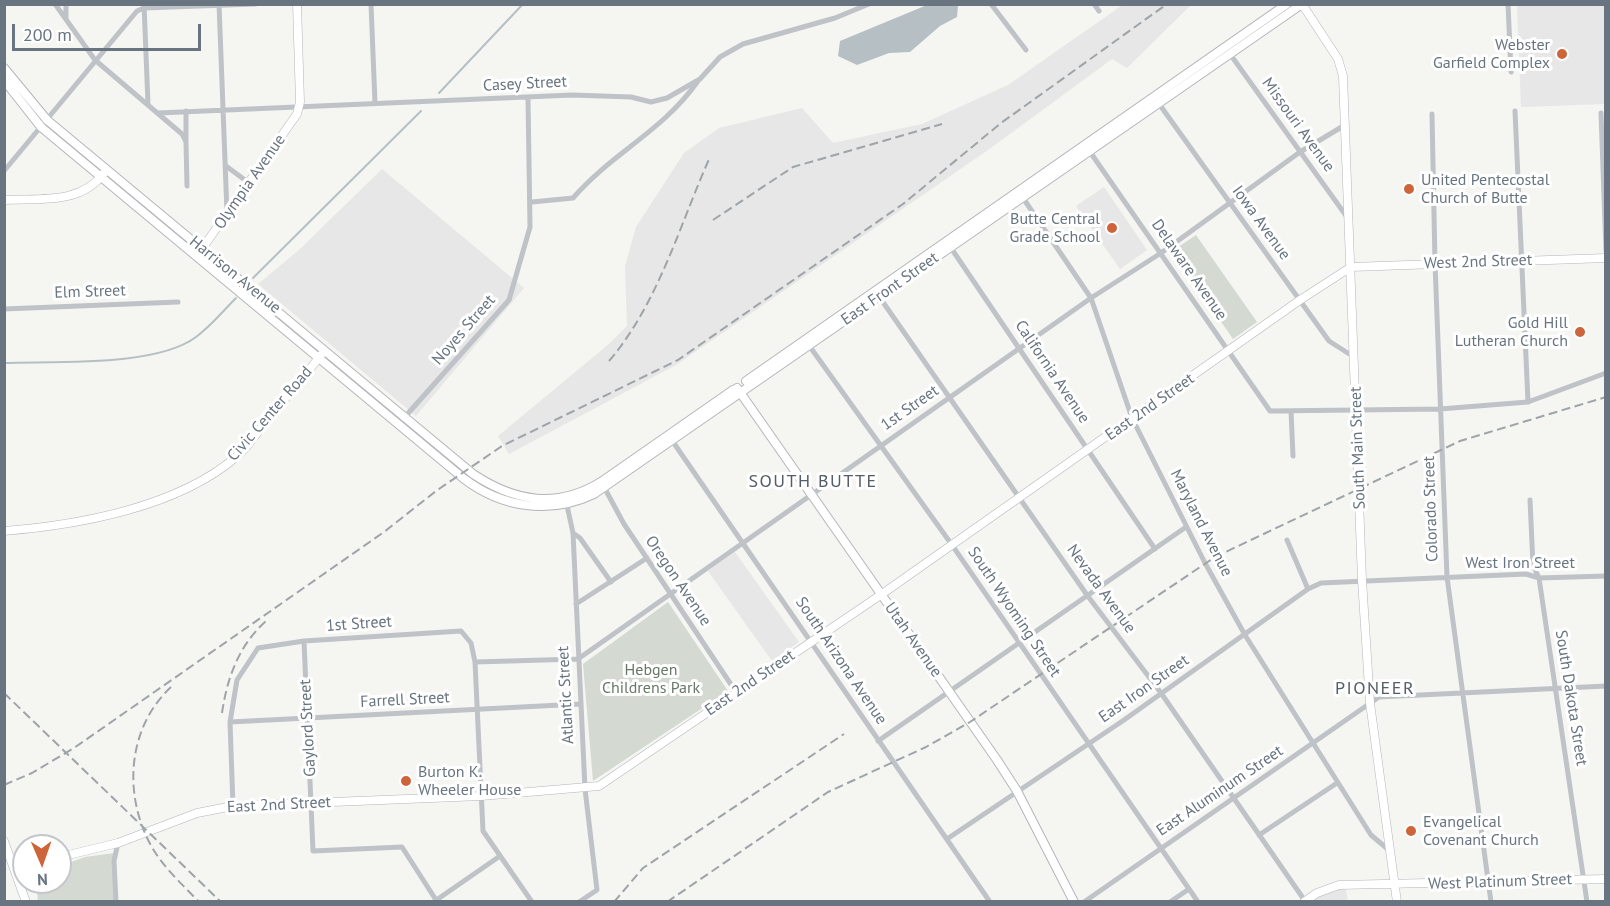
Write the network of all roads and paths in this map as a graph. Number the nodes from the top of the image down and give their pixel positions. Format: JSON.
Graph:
{"nodes":[{"id":1,"x":56,"y":4,"type":"edge"},
{"id":2,"x":66,"y":4,"type":"edge"},
{"id":3,"x":255,"y":4,"type":"edge"},
{"id":4,"x":297,"y":4,"type":"edge"},
{"id":5,"x":371,"y":4,"type":"edge"},
{"id":6,"x":869,"y":4,"type":"edge"},
{"id":7,"x":991,"y":4,"type":"edge"},
{"id":8,"x":1094,"y":4,"type":"edge"},
{"id":9,"x":1287,"y":4,"type":"edge"},
{"id":10,"x":1302,"y":4,"type":"edge"},
{"id":11,"x":1509,"y":4,"type":"edge"},
{"id":12,"x":219,"y":5,"type":"edge"},
{"id":13,"x":144,"y":6,"type":"edge"},
{"id":14,"x":1099,"y":11,"type":"dead end"},
{"id":15,"x":66,"y":19,"type":"junction"},
{"id":16,"x":1026,"y":50,"type":"dead end"},
{"id":17,"x":1228,"y":51,"type":"junction"},
{"id":18,"x":95,"y":60,"type":"junction"},
{"id":19,"x":4,"y":68,"type":"edge"},
{"id":20,"x":1511,"y":72,"type":"dead end"},
{"id":21,"x":700,"y":79,"type":"junction"},
{"id":22,"x":4,"y":80,"type":"edge"},
{"id":23,"x":528,"y":98,"type":"junction"},
{"id":24,"x":1157,"y":100,"type":"junction"},
{"id":25,"x":375,"y":103,"type":"junction"},
{"id":26,"x":148,"y":104,"type":"junction"},
{"id":27,"x":300,"y":106,"type":"junction"},
{"id":28,"x":225,"y":109,"type":"junction"},
{"id":29,"x":186,"y":111,"type":"junction"},
{"id":30,"x":1515,"y":111,"type":"dead end"},
{"id":31,"x":158,"y":112,"type":"junction"},
{"id":32,"x":1601,"y":113,"type":"dead end"},
{"id":33,"x":1432,"y":114,"type":"dead end"},
{"id":34,"x":44,"y":124,"type":"junction"},
{"id":35,"x":1345,"y":125,"type":"junction"},
{"id":36,"x":186,"y":142,"type":"junction"},
{"id":37,"x":1087,"y":148,"type":"junction"},
{"id":38,"x":1300,"y":152,"type":"junction"},
{"id":39,"x":226,"y":166,"type":"junction"},
{"id":40,"x":4,"y":171,"type":"edge"},
{"id":41,"x":104,"y":174,"type":"junction"},
{"id":42,"x":249,"y":183,"type":"junction"},
{"id":43,"x":187,"y":186,"type":"dead end"},
{"id":44,"x":1020,"y":194,"type":"junction"},
{"id":45,"x":4,"y":200,"type":"edge"},
{"id":46,"x":532,"y":202,"type":"junction"},
{"id":47,"x":1231,"y":204,"type":"junction"},
{"id":48,"x":227,"y":215,"type":"junction"},
{"id":49,"x":1349,"y":219,"type":"junction"},
{"id":50,"x":948,"y":244,"type":"junction"},
{"id":51,"x":203,"y":248,"type":"junction"},
{"id":52,"x":1605,"y":251,"type":"edge"},
{"id":53,"x":1161,"y":253,"type":"junction"},
{"id":54,"x":196,"y":256,"type":"junction"},
{"id":55,"x":1605,"y":258,"type":"edge"},
{"id":56,"x":1520,"y":261,"type":"junction"},
{"id":57,"x":1435,"y":263,"type":"junction"},
{"id":58,"x":1351,"y":267,"type":"junction"},
{"id":59,"x":878,"y":294,"type":"junction"},
{"id":60,"x":1091,"y":298,"type":"junction"},
{"id":61,"x":1300,"y":300,"type":"junction"},
{"id":62,"x":178,"y":302,"type":"dead end"},
{"id":63,"x":4,"y":309,"type":"edge"},
{"id":64,"x":807,"y":343,"type":"junction"},
{"id":65,"x":1019,"y":349,"type":"junction"},
{"id":66,"x":326,"y":350,"type":"junction"},
{"id":67,"x":1229,"y":352,"type":"junction"},
{"id":68,"x":1354,"y":357,"type":"junction"},
{"id":69,"x":319,"y":358,"type":"junction"},
{"id":70,"x":1605,"y":373,"type":"edge"},
{"id":71,"x":739,"y":390,"type":"junction"},
{"id":72,"x":950,"y":398,"type":"junction"},
{"id":73,"x":1528,"y":402,"type":"junction"},
{"id":74,"x":1440,"y":409,"type":"junction"},
{"id":75,"x":1356,"y":410,"type":"junction"},
{"id":76,"x":1291,"y":411,"type":"junction"},
{"id":77,"x":406,"y":416,"type":"junction"},
{"id":78,"x":1132,"y":418,"type":"junction"},
{"id":79,"x":398,"y":424,"type":"junction"},
{"id":80,"x":670,"y":438,"type":"junction"},
{"id":81,"x":880,"y":446,"type":"junction"},
{"id":82,"x":427,"y":449,"type":"junction"},
{"id":83,"x":1088,"y":450,"type":"junction"},
{"id":84,"x":1293,"y":456,"type":"dead end"},
{"id":85,"x":464,"y":466,"type":"junction"},
{"id":86,"x":473,"y":474,"type":"joint"},
{"id":87,"x":463,"y":478,"type":"joint"},
{"id":88,"x":602,"y":485,"type":"junction"},
{"id":89,"x":811,"y":494,"type":"junction"},
{"id":90,"x":1020,"y":497,"type":"junction"},
{"id":91,"x":1530,"y":500,"type":"dead end"},
{"id":92,"x":566,"y":502,"type":"junction"},
{"id":93,"x":1186,"y":527,"type":"junction"},
{"id":94,"x":4,"y":531,"type":"edge"},
{"id":95,"x":573,"y":533,"type":"junction"},
{"id":96,"x":1287,"y":540,"type":"dead end"},
{"id":97,"x":743,"y":541,"type":"junction"},
{"id":98,"x":952,"y":545,"type":"junction"},
{"id":99,"x":1155,"y":549,"type":"junction"},
{"id":100,"x":646,"y":558,"type":"junction"},
{"id":101,"x":1605,"y":576,"type":"edge"},
{"id":102,"x":1447,"y":577,"type":"junction"},
{"id":103,"x":1539,"y":578,"type":"junction"},
{"id":104,"x":1362,"y":580,"type":"junction"},
{"id":105,"x":610,"y":582,"type":"junction"},
{"id":106,"x":1308,"y":589,"type":"junction"},
{"id":107,"x":670,"y":593,"type":"junction"},
{"id":108,"x":882,"y":594,"type":"junction"},
{"id":109,"x":1087,"y":596,"type":"junction"},
{"id":110,"x":576,"y":604,"type":"junction"},
{"id":111,"x":1245,"y":635,"type":"junction"},
{"id":112,"x":304,"y":641,"type":"junction"},
{"id":113,"x":812,"y":641,"type":"junction"},
{"id":114,"x":1018,"y":644,"type":"junction"},
{"id":115,"x":578,"y":660,"type":"junction"},
{"id":116,"x":475,"y":662,"type":"junction"},
{"id":117,"x":1605,"y":686,"type":"edge"},
{"id":118,"x":1557,"y":688,"type":"junction"},
{"id":119,"x":736,"y":692,"type":"junction"},
{"id":120,"x":950,"y":692,"type":"junction"},
{"id":121,"x":1161,"y":693,"type":"junction"},
{"id":122,"x":1463,"y":693,"type":"junction"},
{"id":123,"x":1370,"y":703,"type":"junction"},
{"id":124,"x":580,"y":704,"type":"junction"},
{"id":125,"x":476,"y":709,"type":"junction"},
{"id":126,"x":307,"y":718,"type":"junction"},
{"id":127,"x":230,"y":722,"type":"junction"},
{"id":128,"x":878,"y":741,"type":"junction"},
{"id":129,"x":1313,"y":743,"type":"junction"},
{"id":130,"x":1089,"y":744,"type":"junction"},
{"id":131,"x":1337,"y":783,"type":"junction"},
{"id":132,"x":585,"y":789,"type":"junction"},
{"id":133,"x":1017,"y":790,"type":"junction"},
{"id":134,"x":481,"y":796,"type":"junction"},
{"id":135,"x":1235,"y":798,"type":"junction"},
{"id":136,"x":311,"y":803,"type":"junction"},
{"id":137,"x":233,"y":806,"type":"junction"},
{"id":138,"x":1259,"y":835,"type":"junction"},
{"id":139,"x":947,"y":839,"type":"junction"},
{"id":140,"x":4,"y":841,"type":"edge"},
{"id":141,"x":118,"y":843,"type":"junction"},
{"id":142,"x":1161,"y":848,"type":"junction"},
{"id":143,"x":1390,"y":851,"type":"junction"},
{"id":144,"x":12,"y":854,"type":"edge"},
{"id":145,"x":72,"y":855,"type":"edge"},
{"id":146,"x":500,"y":856,"type":"junction"},
{"id":147,"x":1605,"y":879,"type":"edge"},
{"id":148,"x":1584,"y":880,"type":"junction"},
{"id":149,"x":1488,"y":882,"type":"junction"},
{"id":150,"x":1394,"y":885,"type":"junction"},
{"id":151,"x":1189,"y":889,"type":"junction"},
{"id":152,"x":435,"y":901,"type":"edge"},
{"id":153,"x":1305,"y":901,"type":"edge"},
{"id":154,"x":116,"y":902,"type":"edge"},
{"id":155,"x":532,"y":902,"type":"edge"},
{"id":156,"x":579,"y":902,"type":"edge"},
{"id":157,"x":990,"y":902,"type":"edge"},
{"id":158,"x":1074,"y":902,"type":"edge"},
{"id":159,"x":1084,"y":902,"type":"edge"},
{"id":160,"x":1170,"y":902,"type":"edge"},
{"id":161,"x":1198,"y":902,"type":"edge"},
{"id":162,"x":1397,"y":902,"type":"edge"},
{"id":163,"x":1491,"y":902,"type":"edge"},
{"id":164,"x":1587,"y":902,"type":"edge"}],
"edges":[{"from":1,"to":15,"type":"street"},
{"from":2,"to":15,"type":"street"},
{"from":3,"to":12,"type":"street"},
{"from":4,"to":27,"type":"street"},
{"from":5,"to":25,"type":"street"},
{"from":6,"to":21,"type":"street","name":"Casey Street"},
{"from":7,"to":16,"type":"street"},
{"from":8,"to":14,"type":"street"},
{"from":9,"to":17,"type":"main road","name":"East Front Street"},
{"from":10,"to":17,"type":"main road","name":"East Front Street"},
{"from":10,"to":35,"type":"street","name":"South Main Street"},
{"from":11,"to":20,"type":"street"},
{"from":12,"to":13,"type":"street"},
{"from":12,"to":28,"type":"street"},
{"from":13,"to":18,"type":"street"},
{"from":13,"to":26,"type":"street"},
{"from":15,"to":18,"type":"street"},
{"from":17,"to":24,"type":"main road","name":"East Front Street"},
{"from":17,"to":38,"type":"street","name":"Missouri Avenue"},
{"from":18,"to":26,"type":"street"},
{"from":18,"to":34,"type":"street"},
{"from":19,"to":34,"type":"main road","name":"Harrison Avenue"},
{"from":21,"to":23,"type":"street","name":"Casey Street"},
{"from":21,"to":46,"type":"street"},
{"from":22,"to":34,"type":"main road","name":"Harrison Avenue"},
{"from":23,"to":25,"type":"street","name":"Casey Street"},
{"from":23,"to":46,"type":"street","name":"Noyes Street"},
{"from":24,"to":37,"type":"main road","name":"East Front Street"},
{"from":24,"to":47,"type":"street","name":"Iowa Avenue"},
{"from":25,"to":27,"type":"street","name":"Casey Street"},
{"from":26,"to":31,"type":"street"},
{"from":27,"to":28,"type":"street","name":"Casey Street"},
{"from":27,"to":42,"type":"street","name":"Olympia Avenue"},
{"from":28,"to":29,"type":"street","name":"Casey Street"},
{"from":28,"to":39,"type":"street"},
{"from":29,"to":31,"type":"street","name":"Casey Street"},
{"from":29,"to":36,"type":"street"},
{"from":30,"to":56,"type":"street"},
{"from":31,"to":36,"type":"street"},
{"from":32,"to":52,"type":"street"},
{"from":33,"to":57,"type":"street","name":"Colorado Street"},
{"from":34,"to":40,"type":"street"},
{"from":34,"to":41,"type":"main road","name":"Harrison Avenue"},
{"from":35,"to":38,"type":"street","name":"1st Street"},
{"from":35,"to":49,"type":"street","name":"South Main Street"},
{"from":36,"to":43,"type":"street"},
{"from":37,"to":44,"type":"main road","name":"East Front Street"},
{"from":37,"to":53,"type":"street","name":"Delaware Avenue"},
{"from":38,"to":47,"type":"street","name":"1st Street"},
{"from":38,"to":49,"type":"street","name":"Missouri Avenue"},
{"from":39,"to":42,"type":"street"},
{"from":39,"to":48,"type":"street"},
{"from":41,"to":45,"type":"street"},
{"from":41,"to":51,"type":"main road","name":"Harrison Avenue"},
{"from":41,"to":54,"type":"main road","name":"Harrison Avenue"},
{"from":42,"to":48,"type":"street","name":"Olympia Avenue"},
{"from":44,"to":50,"type":"main road","name":"East Front Street"},
{"from":44,"to":60,"type":"street","name":"Maryland Avenue"},
{"from":46,"to":77,"type":"street","name":"Noyes Street"},
{"from":47,"to":53,"type":"street","name":"1st Street"},
{"from":47,"to":61,"type":"street","name":"Iowa Avenue"},
{"from":48,"to":51,"type":"street","name":"Olympia Avenue"},
{"from":49,"to":58,"type":"street","name":"South Main Street"},
{"from":50,"to":59,"type":"main road","name":"East Front Street"},
{"from":50,"to":65,"type":"street","name":"California Avenue"},
{"from":51,"to":54,"type":"street","name":"Olympia Avenue"},
{"from":51,"to":66,"type":"main road","name":"Harrison Avenue"},
{"from":53,"to":60,"type":"street","name":"1st Street"},
{"from":53,"to":67,"type":"street","name":"Delaware Avenue"},
{"from":54,"to":69,"type":"main road","name":"Harrison Avenue"},
{"from":55,"to":56,"type":"street","name":"West 2nd Street"},
{"from":56,"to":57,"type":"street","name":"West 2nd Street"},
{"from":56,"to":73,"type":"street"},
{"from":57,"to":58,"type":"street","name":"West 2nd Street"},
{"from":57,"to":74,"type":"street","name":"Colorado Street"},
{"from":58,"to":61,"type":"street","name":"East 2nd Street"},
{"from":58,"to":68,"type":"street","name":"South Main Street"},
{"from":59,"to":64,"type":"main road","name":"East Front Street"},
{"from":59,"to":72,"type":"street","name":"Nevada Avenue"},
{"from":60,"to":65,"type":"street","name":"1st Street"},
{"from":60,"to":78,"type":"street","name":"Maryland Avenue"},
{"from":61,"to":67,"type":"street","name":"East 2nd Street"},
{"from":61,"to":68,"type":"street","name":"Iowa Avenue"},
{"from":62,"to":63,"type":"street","name":"Elm Street"},
{"from":64,"to":71,"type":"main road","name":"East Front Street"},
{"from":64,"to":81,"type":"street","name":"South Wyoming Street"},
{"from":65,"to":72,"type":"street","name":"1st Street"},
{"from":65,"to":83,"type":"street","name":"California Avenue"},
{"from":66,"to":69,"type":"street","name":"Civic Center Road"},
{"from":66,"to":77,"type":"main road","name":"Harrison Avenue"},
{"from":67,"to":76,"type":"street","name":"Delaware Avenue"},
{"from":67,"to":78,"type":"street","name":"East 2nd Street"},
{"from":68,"to":75,"type":"street","name":"South Main Street"},
{"from":69,"to":79,"type":"main road","name":"Harrison Avenue"},
{"from":69,"to":94,"type":"street","name":"Civic Center Road"},
{"from":70,"to":73,"type":"street"},
{"from":71,"to":80,"type":"main road","name":"East Front Street"},
{"from":71,"to":89,"type":"main road","name":"Utah Avenue"},
{"from":72,"to":81,"type":"street","name":"1st Street"},
{"from":72,"to":90,"type":"street","name":"Nevada Avenue"},
{"from":73,"to":74,"type":"street"},
{"from":74,"to":75,"type":"street"},
{"from":74,"to":102,"type":"street","name":"Colorado Street"},
{"from":75,"to":76,"type":"street"},
{"from":75,"to":104,"type":"street","name":"South Main Street"},
{"from":76,"to":84,"type":"street"},
{"from":77,"to":79,"type":"street","name":"Noyes Street"},
{"from":77,"to":85,"type":"main road","name":"Harrison Avenue"},
{"from":78,"to":83,"type":"street","name":"East 2nd Street"},
{"from":78,"to":93,"type":"street","name":"Maryland Avenue"},
{"from":79,"to":82,"type":"main road","name":"Harrison Avenue"},
{"from":80,"to":88,"type":"main road","name":"East Front Street"},
{"from":80,"to":97,"type":"street","name":"South Arizona Avenue"},
{"from":81,"to":89,"type":"street","name":"1st Street"},
{"from":81,"to":98,"type":"street","name":"South Wyoming Street"},
{"from":82,"to":85,"type":"main road"},
{"from":82,"to":87,"type":"main road","name":"Harrison Avenue"},
{"from":83,"to":90,"type":"street","name":"East 2nd Street"},
{"from":83,"to":99,"type":"street","name":"California Avenue"},
{"from":85,"to":86,"type":"main road","name":"Harrison Avenue"},
{"from":86,"to":92,"type":"main road","name":"East Front Street"},
{"from":87,"to":92,"type":"main road","name":"East Front Street"},
{"from":88,"to":92,"type":"main road","name":"East Front Street"},
{"from":88,"to":100,"type":"street","name":"Oregon Avenue"},
{"from":89,"to":97,"type":"street","name":"1st Street"},
{"from":89,"to":108,"type":"main road","name":"Utah Avenue"},
{"from":90,"to":98,"type":"street","name":"East 2nd Street"},
{"from":90,"to":109,"type":"street","name":"Nevada Avenue"},
{"from":91,"to":103,"type":"street","name":"South Dakota Street"},
{"from":92,"to":95,"type":"street","name":"Atlantic Street"},
{"from":93,"to":99,"type":"street"},
{"from":93,"to":111,"type":"street","name":"Maryland Avenue"},
{"from":95,"to":105,"type":"street"},
{"from":95,"to":110,"type":"street","name":"Atlantic Street"},
{"from":96,"to":106,"type":"street"},
{"from":97,"to":107,"type":"street","name":"1st Street"},
{"from":97,"to":113,"type":"street","name":"South Arizona Avenue"},
{"from":98,"to":108,"type":"street","name":"East 2nd Street"},
{"from":98,"to":114,"type":"street","name":"South Wyoming Street"},
{"from":99,"to":109,"type":"street"},
{"from":100,"to":105,"type":"street"},
{"from":100,"to":107,"type":"street","name":"Oregon Avenue"},
{"from":101,"to":103,"type":"street","name":"West Iron Street"},
{"from":102,"to":103,"type":"street","name":"West Iron Street"},
{"from":102,"to":104,"type":"street","name":"West Iron Street"},
{"from":102,"to":122,"type":"street","name":"Colorado Street"},
{"from":103,"to":118,"type":"street","name":"South Dakota Street"},
{"from":104,"to":106,"type":"street","name":"East Iron Street"},
{"from":104,"to":123,"type":"street","name":"South Main Street"},
{"from":105,"to":110,"type":"street"},
{"from":106,"to":111,"type":"street","name":"East Iron Street"},
{"from":107,"to":115,"type":"street","name":"1st Street"},
{"from":107,"to":119,"type":"street","name":"Oregon Avenue"},
{"from":108,"to":113,"type":"street","name":"East 2nd Street"},
{"from":108,"to":120,"type":"main road","name":"Utah Avenue"},
{"from":109,"to":114,"type":"street"},
{"from":109,"to":121,"type":"street","name":"Nevada Avenue"},
{"from":110,"to":115,"type":"street","name":"Atlantic Street"},
{"from":111,"to":121,"type":"street","name":"East Iron Street"},
{"from":111,"to":129,"type":"street","name":"Maryland Avenue"},
{"from":112,"to":116,"type":"street","name":"1st Street"},
{"from":112,"to":126,"type":"street","name":"Gaylord Street"},
{"from":112,"to":127,"type":"street","name":"1st Street"},
{"from":113,"to":119,"type":"street","name":"East 2nd Street"},
{"from":113,"to":128,"type":"street","name":"South Arizona Avenue"},
{"from":114,"to":120,"type":"street"},
{"from":114,"to":130,"type":"street","name":"South Wyoming Street"},
{"from":115,"to":116,"type":"street"},
{"from":115,"to":124,"type":"street","name":"Atlantic Street"},
{"from":116,"to":125,"type":"street"},
{"from":117,"to":118,"type":"street"},
{"from":118,"to":122,"type":"street"},
{"from":118,"to":148,"type":"street","name":"South Dakota Street"},
{"from":119,"to":132,"type":"street","name":"East 2nd Street"},
{"from":120,"to":128,"type":"street"},
{"from":120,"to":133,"type":"main road","name":"Utah Avenue"},
{"from":121,"to":130,"type":"street","name":"East Iron Street"},
{"from":121,"to":135,"type":"street","name":"Nevada Avenue"},
{"from":122,"to":123,"type":"street"},
{"from":122,"to":149,"type":"street","name":"Colorado Street"},
{"from":123,"to":129,"type":"street","name":"East Aluminum Street"},
{"from":123,"to":143,"type":"street","name":"South Main Street"},
{"from":124,"to":125,"type":"street","name":"Farrell Street"},
{"from":124,"to":132,"type":"street","name":"Atlantic Street"},
{"from":125,"to":126,"type":"street","name":"Farrell Street"},
{"from":125,"to":134,"type":"street"},
{"from":126,"to":127,"type":"street","name":"Farrell Street"},
{"from":126,"to":136,"type":"street","name":"Gaylord Street"},
{"from":127,"to":137,"type":"street"},
{"from":128,"to":139,"type":"street","name":"South Arizona Avenue"},
{"from":129,"to":131,"type":"street","name":"Maryland Avenue"},
{"from":129,"to":135,"type":"street","name":"East Aluminum Street"},
{"from":130,"to":133,"type":"street","name":"East Iron Street"},
{"from":130,"to":142,"type":"street","name":"South Wyoming Street"},
{"from":131,"to":138,"type":"street"},
{"from":131,"to":143,"type":"street","name":"Maryland Avenue"},
{"from":132,"to":134,"type":"street","name":"East 2nd Street"},
{"from":132,"to":156,"type":"street","name":"Atlantic Street"},
{"from":133,"to":139,"type":"street","name":"East Iron Street"},
{"from":133,"to":158,"type":"main road","name":"Utah Avenue"},
{"from":134,"to":136,"type":"street","name":"East 2nd Street"},
{"from":134,"to":146,"type":"street"},
{"from":135,"to":138,"type":"street","name":"Nevada Avenue"},
{"from":135,"to":142,"type":"street","name":"East Aluminum Street"},
{"from":136,"to":137,"type":"street","name":"East 2nd Street"},
{"from":136,"to":152,"type":"street","name":"Gaylord Street"},
{"from":137,"to":141,"type":"street","name":"East 2nd Street"},
{"from":138,"to":153,"type":"street","name":"Nevada Avenue"},
{"from":139,"to":157,"type":"street","name":"South Arizona Avenue"},
{"from":140,"to":144,"type":"street"},
{"from":141,"to":145,"type":"street","name":"East 2nd Street"},
{"from":141,"to":154,"type":"street"},
{"from":142,"to":151,"type":"street","name":"South Wyoming Street"},
{"from":142,"to":159,"type":"street","name":"East Aluminum Street"},
{"from":143,"to":150,"type":"street","name":"South Main Street"},
{"from":146,"to":152,"type":"street"},
{"from":146,"to":155,"type":"street"},
{"from":147,"to":148,"type":"street","name":"West Platinum Street"},
{"from":148,"to":149,"type":"street","name":"West Platinum Street"},
{"from":148,"to":164,"type":"street","name":"South Dakota Street"},
{"from":149,"to":150,"type":"street","name":"West Platinum Street"},
{"from":149,"to":163,"type":"street","name":"Colorado Street"},
{"from":150,"to":153,"type":"street","name":"West Platinum Street"},
{"from":150,"to":162,"type":"street","name":"South Main Street"},
{"from":151,"to":160,"type":"street"},
{"from":151,"to":161,"type":"street","name":"South Wyoming Street"}]}
